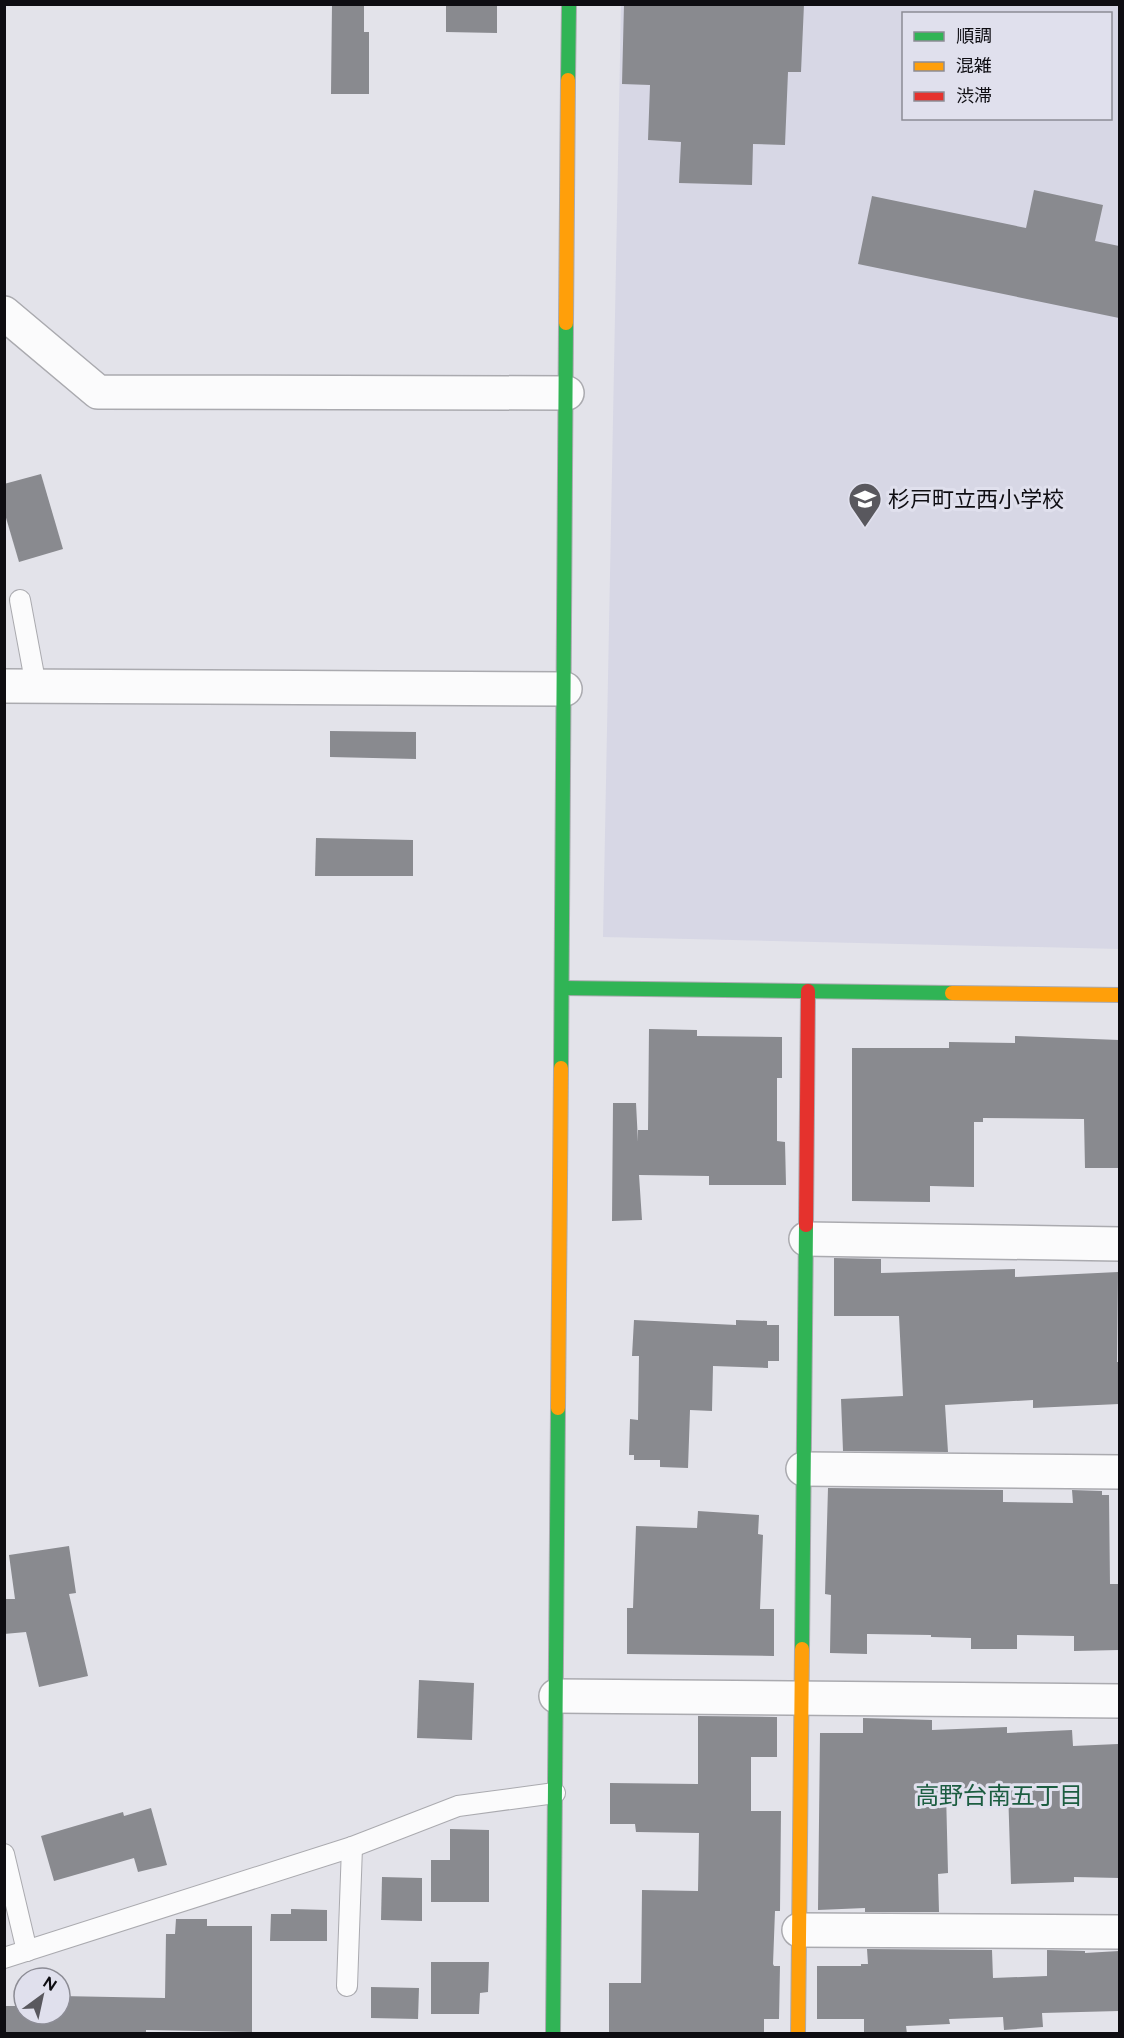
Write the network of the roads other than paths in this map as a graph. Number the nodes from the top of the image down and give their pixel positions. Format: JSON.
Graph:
{"nodes":[{"id":1,"x":569,"y":4,"type":"edge"},
{"id":2,"x":4,"y":313,"type":"edge"},
{"id":3,"x":567,"y":393,"type":"junction"},
{"id":4,"x":20,"y":600,"type":"dead end"},
{"id":5,"x":20,"y":686,"type":"edge"},
{"id":6,"x":565,"y":689,"type":"junction"},
{"id":7,"x":562,"y":988,"type":"junction"},
{"id":8,"x":808,"y":991,"type":"junction"},
{"id":9,"x":1119,"y":995,"type":"edge"},
{"id":10,"x":806,"y":1239,"type":"junction"},
{"id":11,"x":1119,"y":1244,"type":"edge"},
{"id":12,"x":803,"y":1469,"type":"junction"},
{"id":13,"x":1119,"y":1472,"type":"edge"},
{"id":14,"x":556,"y":1696,"type":"junction"},
{"id":15,"x":801,"y":1697,"type":"junction"},
{"id":16,"x":1119,"y":1701,"type":"edge"},
{"id":17,"x":555,"y":1793,"type":"junction"},
{"id":18,"x":352,"y":1846,"type":"junction"},
{"id":19,"x":4,"y":1854,"type":"edge"},
{"id":20,"x":799,"y":1930,"type":"junction"},
{"id":21,"x":1119,"y":1932,"type":"edge"},
{"id":22,"x":27,"y":1951,"type":"junction"},
{"id":23,"x":4,"y":1958,"type":"edge"},
{"id":24,"x":347,"y":1986,"type":"dead end"},
{"id":25,"x":553,"y":2034,"type":"edge"},
{"id":26,"x":798,"y":2034,"type":"edge"}],
"edges":[{"from":1,"to":3,"type":"street"},
{"from":2,"to":3,"type":"street"},
{"from":3,"to":6,"type":"street"},
{"from":4,"to":5,"type":"lane"},
{"from":5,"to":6,"type":"street"},
{"from":6,"to":7,"type":"street"},
{"from":7,"to":8,"type":"street"},
{"from":7,"to":14,"type":"street"},
{"from":8,"to":9,"type":"street"},
{"from":8,"to":10,"type":"street"},
{"from":10,"to":11,"type":"street"},
{"from":10,"to":12,"type":"street"},
{"from":12,"to":13,"type":"street"},
{"from":12,"to":15,"type":"street"},
{"from":14,"to":15,"type":"street"},
{"from":14,"to":17,"type":"street"},
{"from":15,"to":16,"type":"street"},
{"from":15,"to":20,"type":"street"},
{"from":17,"to":18,"type":"lane"},
{"from":17,"to":25,"type":"street"},
{"from":18,"to":22,"type":"lane"},
{"from":18,"to":24,"type":"lane"},
{"from":19,"to":22,"type":"lane"},
{"from":20,"to":21,"type":"street"},
{"from":20,"to":26,"type":"street"},
{"from":22,"to":23,"type":"lane"}]}
